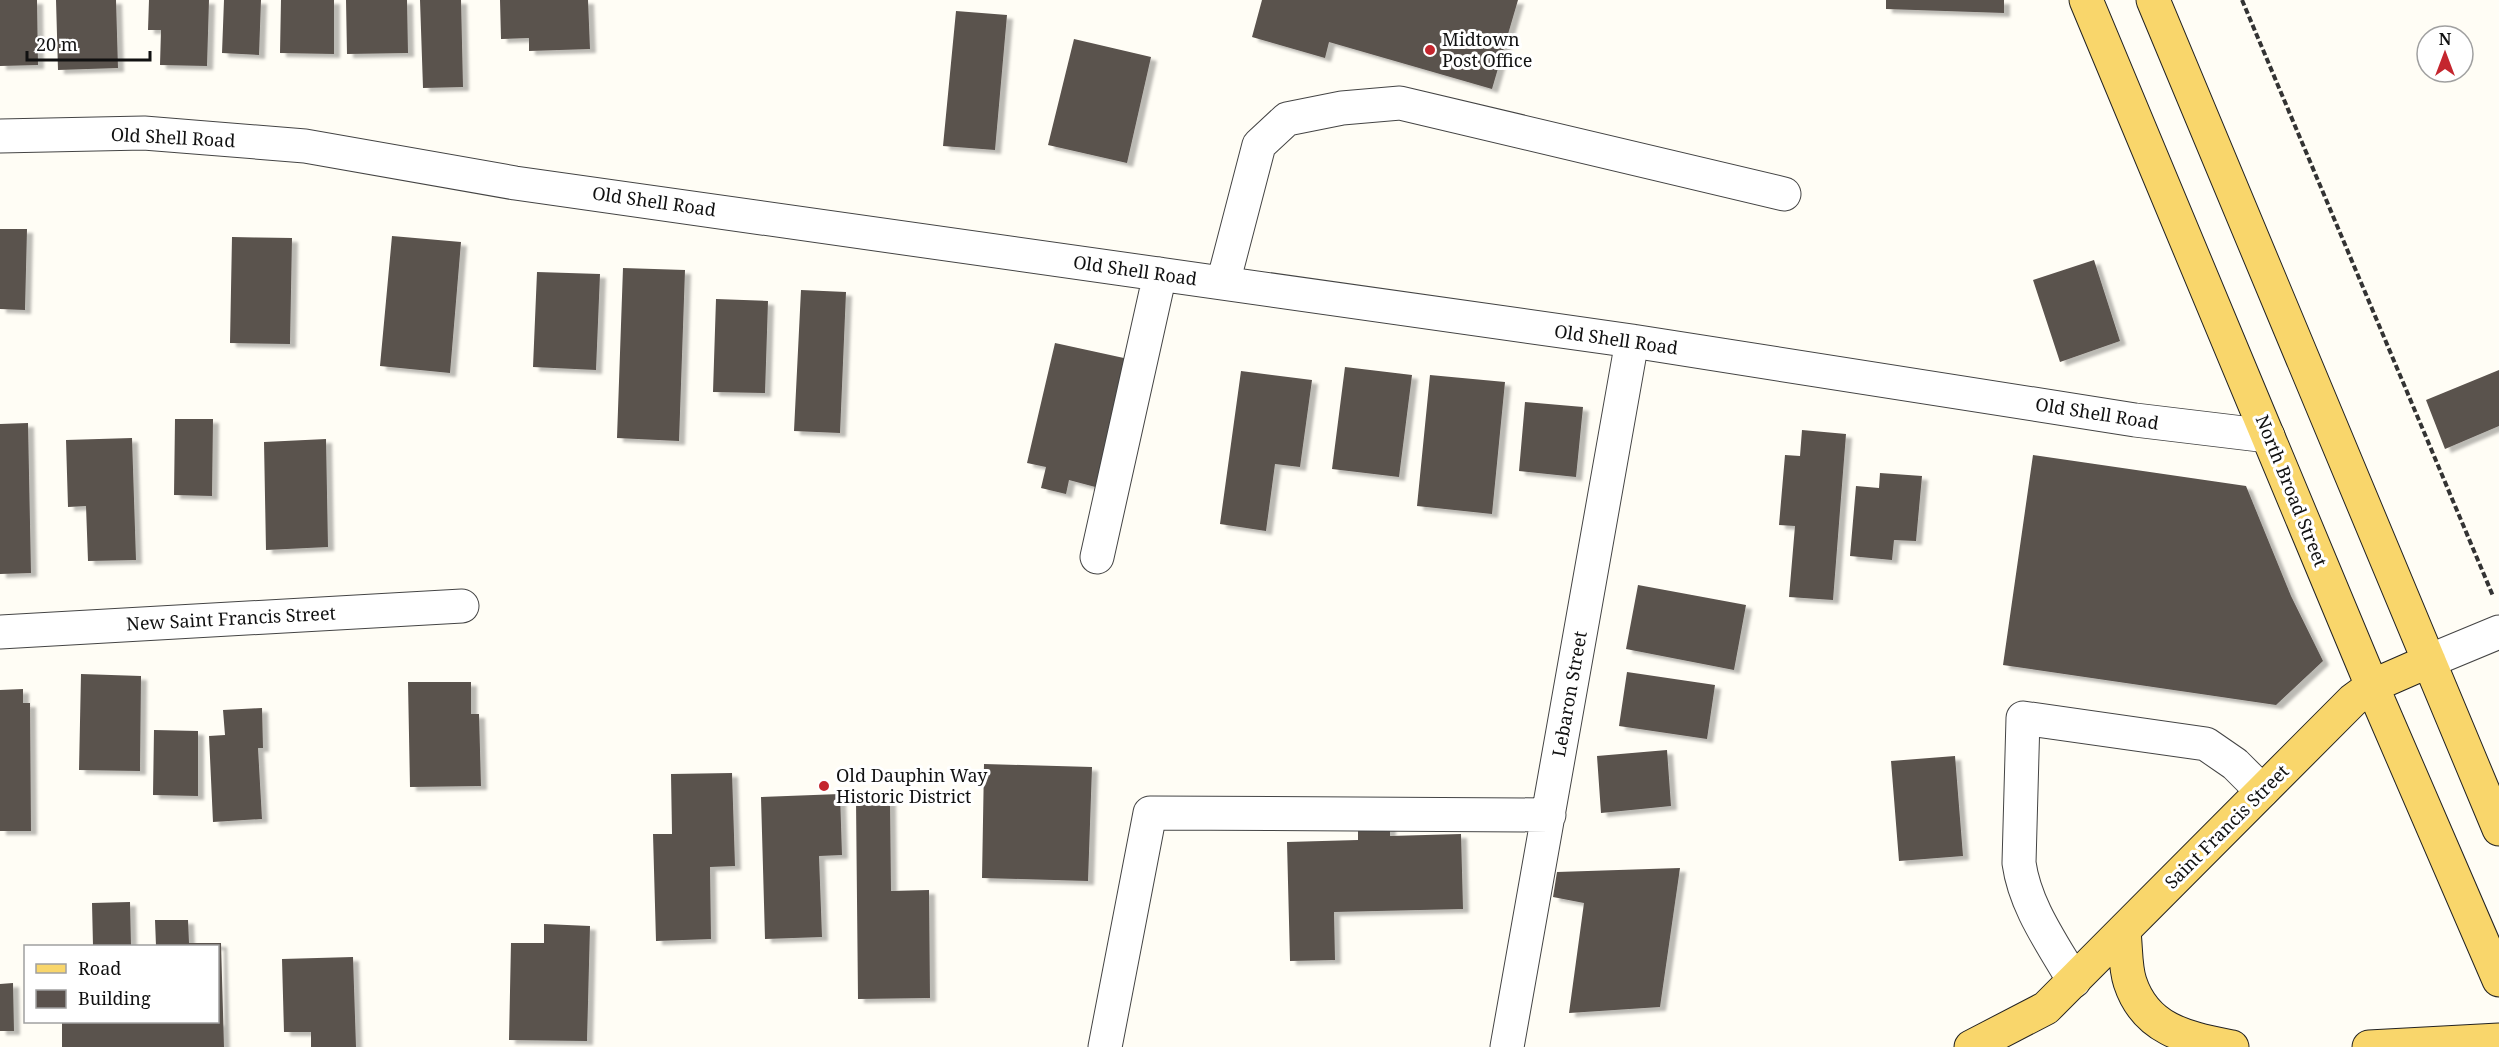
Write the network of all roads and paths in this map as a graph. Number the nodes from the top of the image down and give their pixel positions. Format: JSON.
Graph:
{"nodes":[{"id":1,"x":2086,"y":0,"type":"edge"},
{"id":2,"x":2153,"y":0,"type":"edge"},
{"id":3,"x":2242,"y":0,"type":"edge"},
{"id":4,"x":0,"y":136,"type":"edge"},
{"id":5,"x":1784,"y":194,"type":"dead end"},
{"id":6,"x":1160,"y":274,"type":"junction"},
{"id":7,"x":1223,"y":283,"type":"junction"},
{"id":8,"x":1632,"y":341,"type":"junction"},
{"id":9,"x":2268,"y":436,"type":"junction"},
{"id":10,"x":1097,"y":557,"type":"dead end"},
{"id":11,"x":2485,"y":577,"type":"dead end"},
{"id":12,"x":462,"y":606,"type":"dead end"},
{"id":13,"x":0,"y":632,"type":"edge"},
{"id":14,"x":2499,"y":632,"type":"edge"},
{"id":15,"x":2429,"y":661,"type":"junction"},
{"id":16,"x":2372,"y":686,"type":"junction"},
{"id":17,"x":2262,"y":791,"type":"junction"},
{"id":18,"x":1549,"y":815,"type":"junction"},
{"id":19,"x":2499,"y":829,"type":"edge"},
{"id":20,"x":2124,"y":932,"type":"junction"},
{"id":21,"x":2499,"y":980,"type":"edge"},
{"id":22,"x":2074,"y":981,"type":"junction"},
{"id":23,"x":2499,"y":1040,"type":"edge"},
{"id":24,"x":1105,"y":1047,"type":"edge"},
{"id":25,"x":1507,"y":1047,"type":"edge"},
{"id":26,"x":1971,"y":1047,"type":"edge"},
{"id":27,"x":2232,"y":1047,"type":"edge"},
{"id":28,"x":2369,"y":1047,"type":"edge"}],
"edges":[{"from":1,"to":9,"type":"main road","name":"North Broad Street"},
{"from":2,"to":15,"type":"main road"},
{"from":3,"to":11,"type":"path"},
{"from":4,"to":6,"type":"street","name":"Old Shell Road"},
{"from":5,"to":7,"type":"street"},
{"from":6,"to":7,"type":"street","name":"Old Shell Road"},
{"from":6,"to":10,"type":"street"},
{"from":7,"to":8,"type":"street","name":"Old Shell Road"},
{"from":8,"to":9,"type":"street","name":"Old Shell Road"},
{"from":8,"to":18,"type":"street","name":"Lebaron Street"},
{"from":9,"to":16,"type":"main road","name":"North Broad Street"},
{"from":12,"to":13,"type":"street","name":"New Saint Francis Street"},
{"from":14,"to":15,"type":"street","name":"Saint Francis Street"},
{"from":15,"to":16,"type":"main road","name":"Saint Francis Street"},
{"from":15,"to":19,"type":"main road"},
{"from":16,"to":17,"type":"main road","name":"Saint Francis Street"},
{"from":16,"to":21,"type":"main road","name":"North Broad Street"},
{"from":17,"to":20,"type":"main road","name":"Saint Francis Street"},
{"from":17,"to":22,"type":"street"},
{"from":18,"to":24,"type":"street"},
{"from":18,"to":25,"type":"street","name":"Lebaron Street"},
{"from":20,"to":22,"type":"main road","name":"Saint Francis Street"},
{"from":20,"to":27,"type":"main road"},
{"from":22,"to":26,"type":"main road","name":"Saint Francis Street"},
{"from":23,"to":28,"type":"main road"}]}
